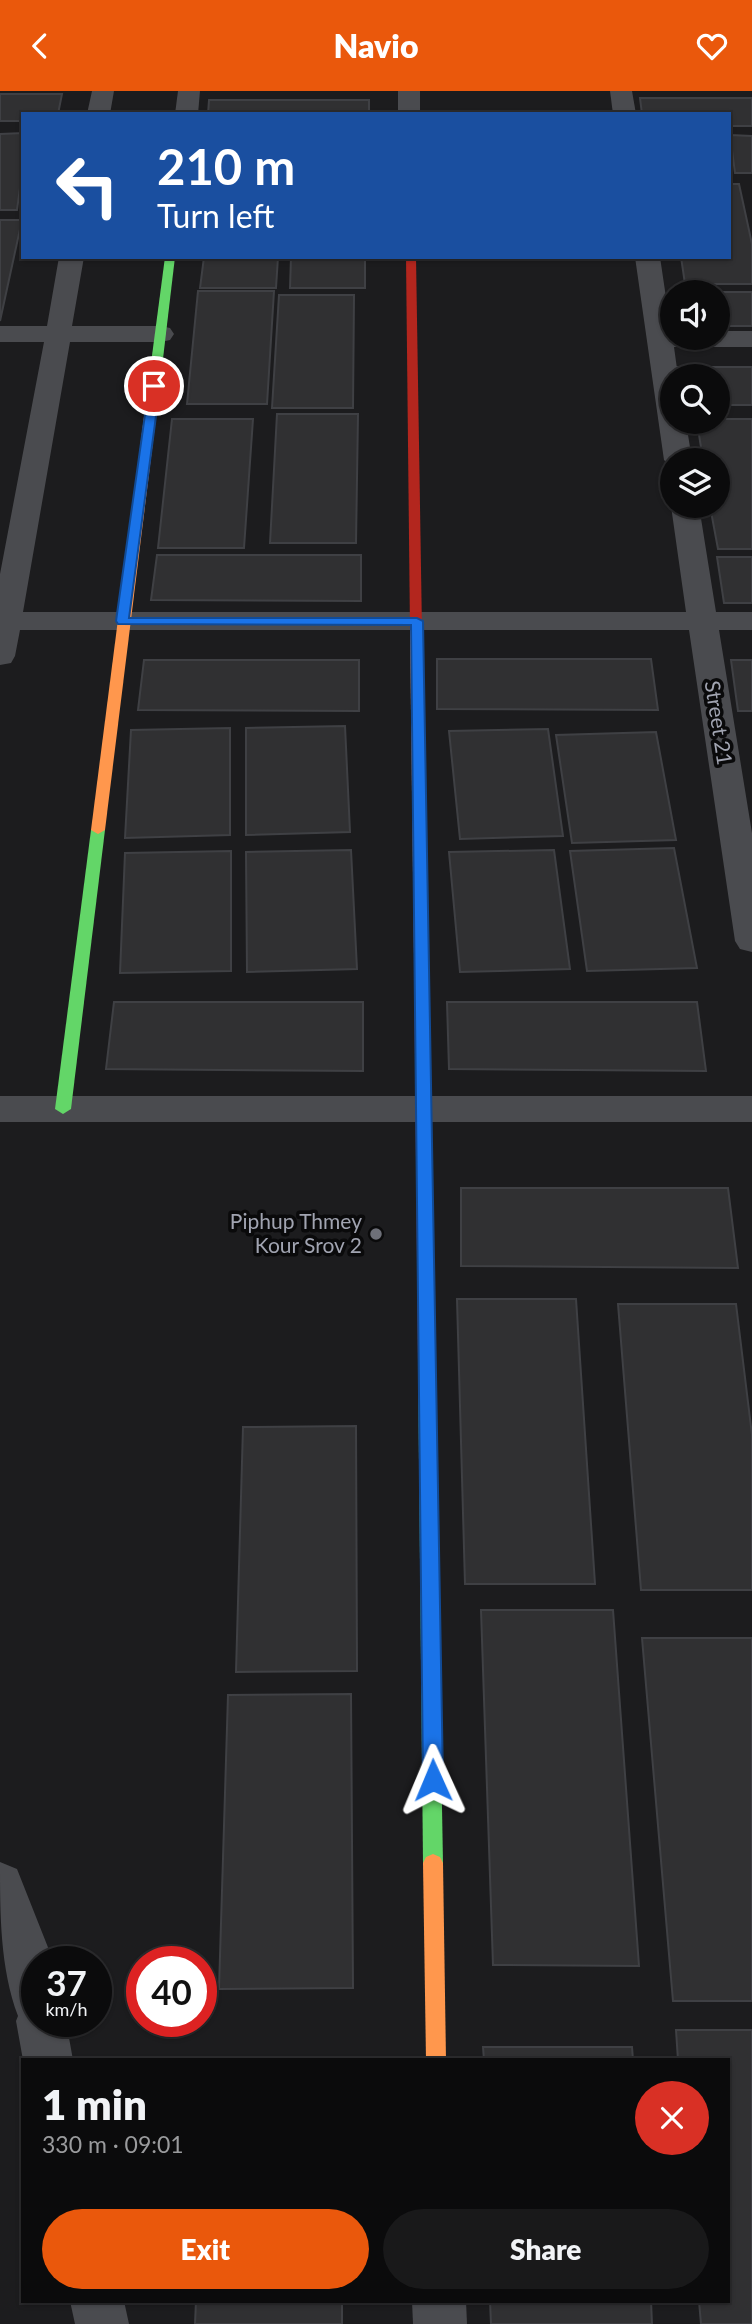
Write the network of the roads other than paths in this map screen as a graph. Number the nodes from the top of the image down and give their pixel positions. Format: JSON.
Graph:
{"nodes":[{"id":1,"x":103,"y":91,"type":"edge"},
{"id":2,"x":189,"y":91,"type":"edge"},
{"id":3,"x":409,"y":91,"type":"edge"},
{"id":4,"x":621,"y":91,"type":"edge"},
{"id":5,"x":98,"y":112,"type":"edge"},
{"id":6,"x":186,"y":112,"type":"edge"},
{"id":7,"x":409,"y":112,"type":"edge"},
{"id":8,"x":625,"y":112,"type":"edge"},
{"id":9,"x":72,"y":259,"type":"edge"},
{"id":10,"x":170,"y":259,"type":"edge"},
{"id":11,"x":411,"y":259,"type":"edge"},
{"id":12,"x":647,"y":259,"type":"edge"},
{"id":13,"x":0,"y":334,"type":"edge"},
{"id":14,"x":57,"y":334,"type":"junction"},
{"id":15,"x":161,"y":334,"type":"junction"},
{"id":16,"x":659,"y":339,"type":"junction"},
{"id":17,"x":752,"y":339,"type":"edge"},
{"id":18,"x":663,"y":364,"type":"edge"},
{"id":19,"x":687,"y":518,"type":"edge"},
{"id":20,"x":3,"y":621,"type":"edge"},
{"id":21,"x":123,"y":621,"type":"junction"},
{"id":22,"x":417,"y":621,"type":"junction"},
{"id":23,"x":703,"y":621,"type":"junction"},
{"id":24,"x":752,"y":621,"type":"edge"},
{"id":25,"x":0,"y":656,"type":"edge"},
{"id":26,"x":752,"y":940,"type":"edge"},
{"id":27,"x":0,"y":1109,"type":"edge"},
{"id":28,"x":63,"y":1109,"type":"junction"},
{"id":29,"x":425,"y":1109,"type":"junction"},
{"id":30,"x":752,"y":1109,"type":"edge"},
{"id":31,"x":0,"y":1884,"type":"edge"},
{"id":32,"x":23,"y":1946,"type":"edge"},
{"id":33,"x":44,"y":2037,"type":"edge"},
{"id":34,"x":48,"y":2058,"type":"edge"},
{"id":35,"x":436,"y":2058,"type":"edge"},
{"id":36,"x":97,"y":2303,"type":"edge"},
{"id":37,"x":439,"y":2303,"type":"edge"},
{"id":38,"x":102,"y":2324,"type":"edge"},
{"id":39,"x":440,"y":2324,"type":"edge"}],
"edges":[{"from":1,"to":5,"type":"street"},
{"from":2,"to":6,"type":"street"},
{"from":3,"to":7,"type":"street"},
{"from":4,"to":8,"type":"street"},
{"from":9,"to":14,"type":"street"},
{"from":10,"to":15,"type":"street"},
{"from":11,"to":22,"type":"street"},
{"from":12,"to":16,"type":"street"},
{"from":13,"to":14,"type":"street"},
{"from":14,"to":15,"type":"street"},
{"from":14,"to":20,"type":"street"},
{"from":15,"to":21,"type":"street"},
{"from":16,"to":17,"type":"street"},
{"from":16,"to":18,"type":"street"},
{"from":19,"to":23,"type":"street","name":"Street 21"},
{"from":20,"to":21,"type":"street"},
{"from":20,"to":25,"type":"street"},
{"from":21,"to":22,"type":"street"},
{"from":21,"to":28,"type":"street"},
{"from":22,"to":23,"type":"street"},
{"from":22,"to":29,"type":"street"},
{"from":23,"to":24,"type":"street"},
{"from":23,"to":26,"type":"street","name":"Street 21"},
{"from":27,"to":28,"type":"street"},
{"from":28,"to":29,"type":"street"},
{"from":29,"to":30,"type":"street"},
{"from":29,"to":35,"type":"street"},
{"from":31,"to":32,"type":"street"},
{"from":33,"to":34,"type":"street"},
{"from":36,"to":38,"type":"street"},
{"from":37,"to":39,"type":"street"}]}
